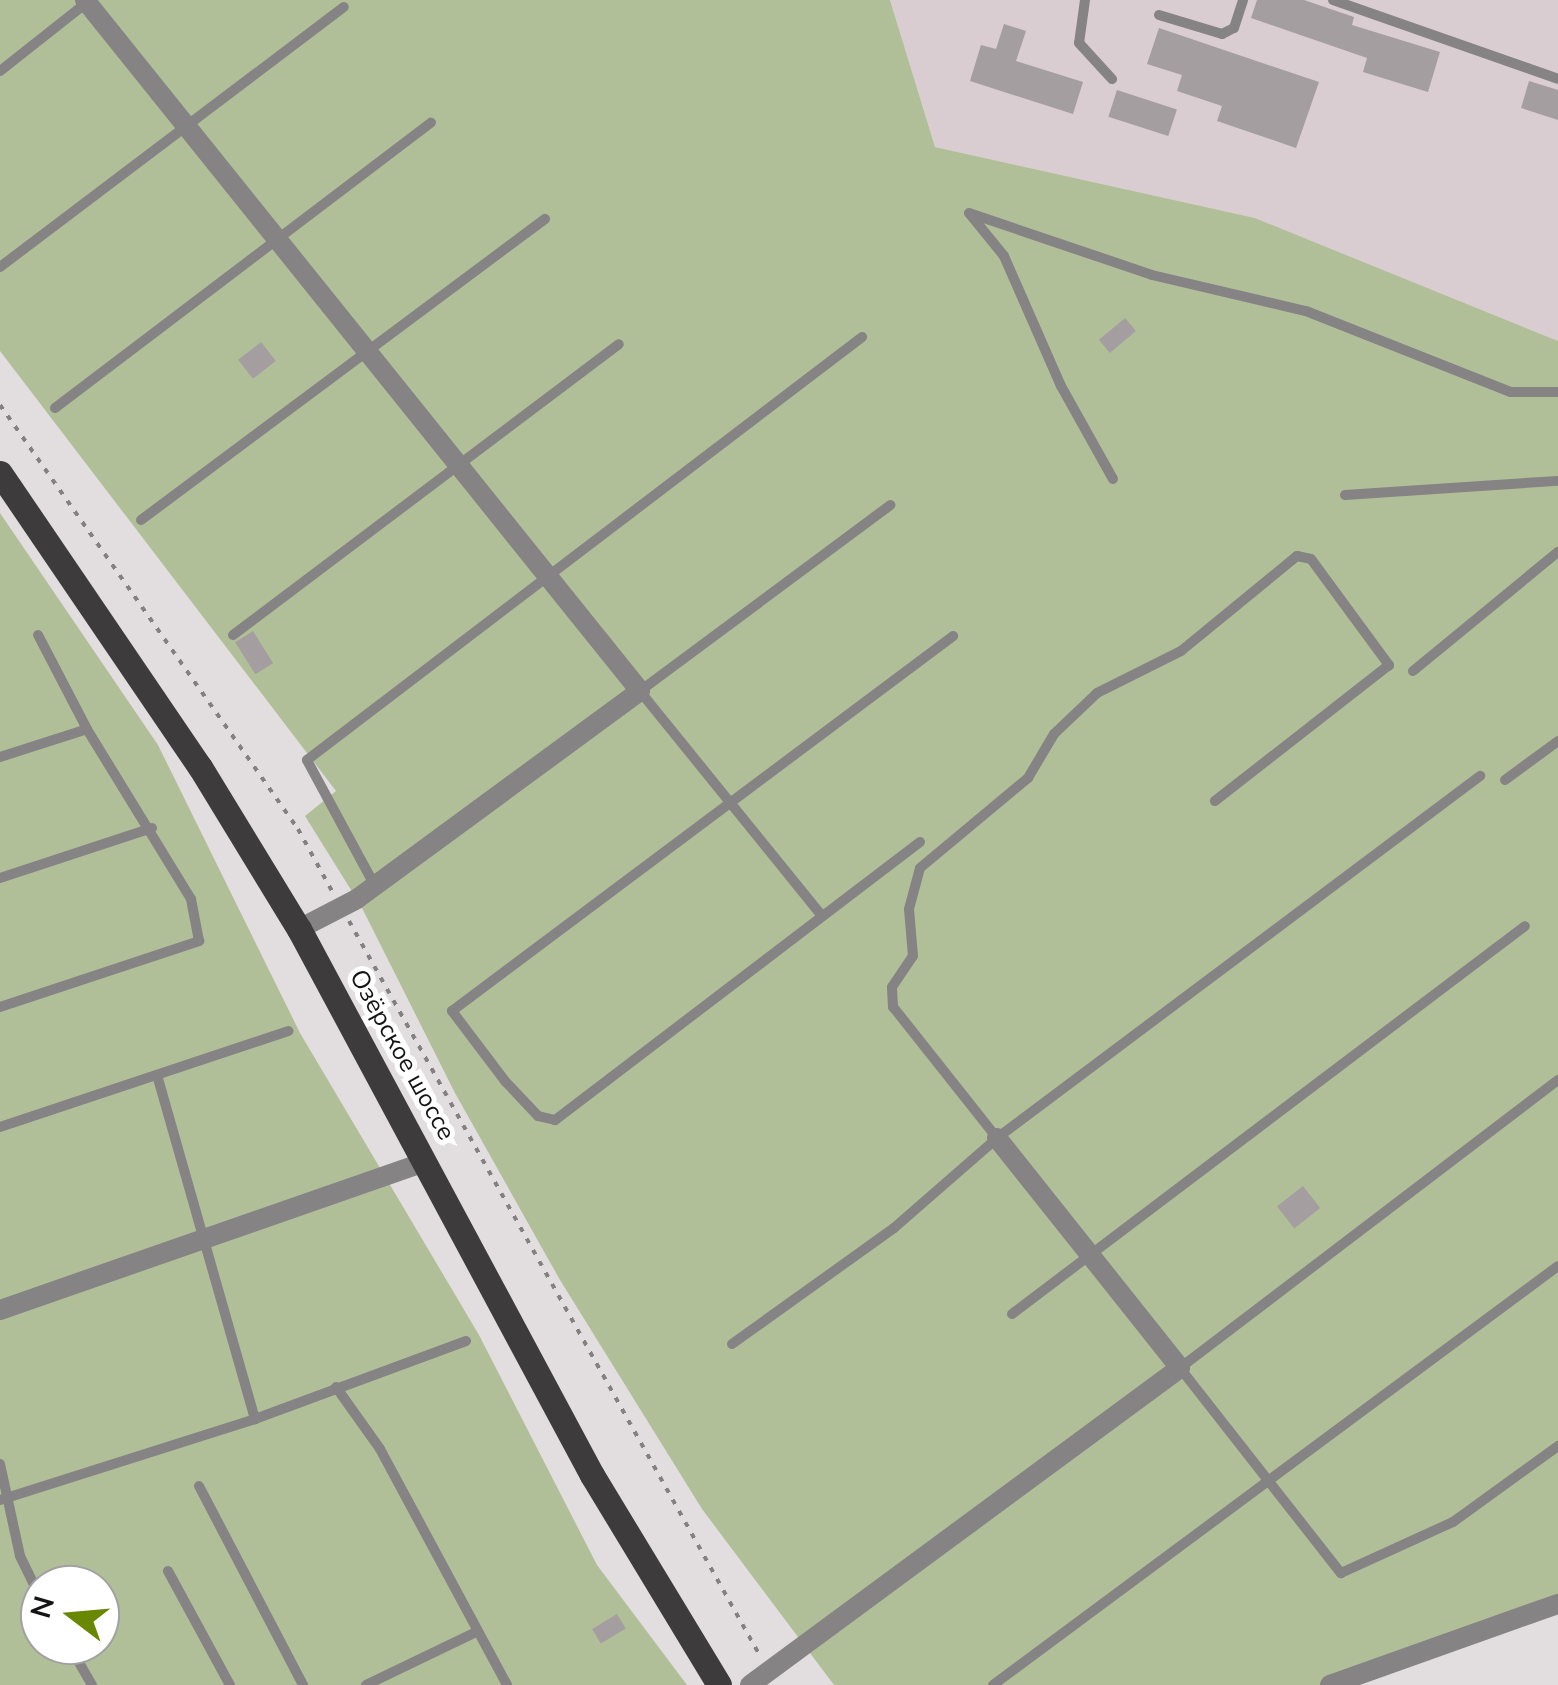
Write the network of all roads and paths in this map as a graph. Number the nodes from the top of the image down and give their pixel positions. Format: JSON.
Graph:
{"nodes":[{"id":1,"x":1085,"y":0,"type":"edge"},
{"id":2,"x":1243,"y":0,"type":"edge"},
{"id":3,"x":1333,"y":0,"type":"edge"},
{"id":4,"x":87,"y":1,"type":"edge"},
{"id":5,"x":344,"y":7,"type":"dead end"},
{"id":6,"x":1160,"y":16,"type":"dead end"},
{"id":7,"x":0,"y":70,"type":"edge"},
{"id":8,"x":1112,"y":79,"type":"dead end"},
{"id":9,"x":1558,"y":79,"type":"edge"},
{"id":10,"x":431,"y":123,"type":"dead end"},
{"id":11,"x":187,"y":127,"type":"junction"},
{"id":12,"x":545,"y":218,"type":"dead end"},
{"id":13,"x":274,"y":236,"type":"junction"},
{"id":14,"x":0,"y":267,"type":"edge"},
{"id":15,"x":862,"y":337,"type":"dead end"},
{"id":16,"x":619,"y":344,"type":"dead end"},
{"id":17,"x":369,"y":354,"type":"junction"},
{"id":18,"x":1558,"y":392,"type":"edge"},
{"id":19,"x":0,"y":406,"type":"edge"},
{"id":20,"x":55,"y":408,"type":"dead end"},
{"id":21,"x":456,"y":463,"type":"junction"},
{"id":22,"x":0,"y":473,"type":"edge"},
{"id":23,"x":1113,"y":479,"type":"dead end"},
{"id":24,"x":1558,"y":481,"type":"edge"},
{"id":25,"x":1344,"y":496,"type":"dead end"},
{"id":26,"x":890,"y":505,"type":"dead end"},
{"id":27,"x":141,"y":520,"type":"dead end"},
{"id":28,"x":1558,"y":552,"type":"edge"},
{"id":29,"x":546,"y":575,"type":"junction"},
{"id":30,"x":38,"y":635,"type":"dead end"},
{"id":31,"x":233,"y":635,"type":"dead end"},
{"id":32,"x":952,"y":636,"type":"dead end"},
{"id":33,"x":1413,"y":671,"type":"dead end"},
{"id":34,"x":640,"y":691,"type":"junction"},
{"id":35,"x":87,"y":729,"type":"junction"},
{"id":36,"x":1558,"y":741,"type":"edge"},
{"id":37,"x":0,"y":757,"type":"edge"},
{"id":38,"x":1480,"y":776,"type":"dead end"},
{"id":39,"x":1505,"y":780,"type":"dead end"},
{"id":40,"x":1215,"y":801,"type":"dead end"},
{"id":41,"x":731,"y":805,"type":"junction"},
{"id":42,"x":152,"y":828,"type":"junction"},
{"id":43,"x":920,"y":842,"type":"dead end"},
{"id":44,"x":0,"y":878,"type":"edge"},
{"id":45,"x":375,"y":886,"type":"junction"},
{"id":46,"x":342,"y":907,"type":"junction"},
{"id":47,"x":822,"y":916,"type":"junction"},
{"id":48,"x":1525,"y":926,"type":"dead end"},
{"id":49,"x":299,"y":929,"type":"junction"},
{"id":50,"x":0,"y":1006,"type":"edge"},
{"id":51,"x":288,"y":1031,"type":"dead end"},
{"id":52,"x":157,"y":1075,"type":"junction"},
{"id":53,"x":1558,"y":1080,"type":"edge"},
{"id":54,"x":0,"y":1127,"type":"edge"},
{"id":55,"x":997,"y":1138,"type":"junction"},
{"id":56,"x":426,"y":1162,"type":"junction"},
{"id":57,"x":204,"y":1240,"type":"junction"},
{"id":58,"x":1089,"y":1254,"type":"junction"},
{"id":59,"x":1558,"y":1266,"type":"edge"},
{"id":60,"x":0,"y":1310,"type":"edge"},
{"id":61,"x":1012,"y":1314,"type":"dead end"},
{"id":62,"x":466,"y":1341,"type":"dead end"},
{"id":63,"x":732,"y":1344,"type":"dead end"},
{"id":64,"x":1180,"y":1368,"type":"junction"},
{"id":65,"x":336,"y":1387,"type":"junction"},
{"id":66,"x":256,"y":1419,"type":"junction"},
{"id":67,"x":1558,"y":1446,"type":"edge"},
{"id":68,"x":0,"y":1464,"type":"edge"},
{"id":69,"x":1269,"y":1482,"type":"junction"},
{"id":70,"x":199,"y":1486,"type":"dead end"},
{"id":71,"x":4,"y":1499,"type":"edge"},
{"id":72,"x":24,"y":1565,"type":"edge"},
{"id":73,"x":168,"y":1571,"type":"dead end"},
{"id":74,"x":1558,"y":1604,"type":"edge"},
{"id":75,"x":478,"y":1631,"type":"junction"},
{"id":76,"x":769,"y":1671,"type":"junction"},
{"id":77,"x":230,"y":1685,"type":"edge"},
{"id":78,"x":303,"y":1685,"type":"edge"},
{"id":79,"x":366,"y":1685,"type":"edge"},
{"id":80,"x":508,"y":1685,"type":"edge"},
{"id":81,"x":719,"y":1685,"type":"edge"},
{"id":82,"x":750,"y":1685,"type":"edge"},
{"id":83,"x":993,"y":1685,"type":"edge"},
{"id":84,"x":1330,"y":1685,"type":"edge"}],
"edges":[{"from":1,"to":8,"type":"lane"},
{"from":2,"to":6,"type":"lane"},
{"from":3,"to":9,"type":"lane"},
{"from":4,"to":7,"type":"lane"},
{"from":4,"to":11,"type":"street"},
{"from":5,"to":11,"type":"lane"},
{"from":10,"to":13,"type":"lane"},
{"from":11,"to":13,"type":"street"},
{"from":11,"to":14,"type":"lane"},
{"from":12,"to":17,"type":"lane"},
{"from":13,"to":17,"type":"street"},
{"from":13,"to":20,"type":"lane"},
{"from":15,"to":29,"type":"lane"},
{"from":16,"to":21,"type":"lane"},
{"from":17,"to":21,"type":"street"},
{"from":17,"to":27,"type":"lane"},
{"from":18,"to":23,"type":"lane"},
{"from":19,"to":46,"type":"path"},
{"from":21,"to":29,"type":"street"},
{"from":21,"to":31,"type":"lane"},
{"from":22,"to":49,"type":"main road","name":"Озёрское шоссе"},
{"from":24,"to":25,"type":"lane"},
{"from":26,"to":34,"type":"lane"},
{"from":28,"to":33,"type":"lane"},
{"from":29,"to":34,"type":"street"},
{"from":29,"to":45,"type":"lane"},
{"from":30,"to":35,"type":"lane"},
{"from":32,"to":41,"type":"lane"},
{"from":34,"to":41,"type":"lane"},
{"from":34,"to":45,"type":"street"},
{"from":35,"to":37,"type":"lane"},
{"from":35,"to":42,"type":"lane"},
{"from":36,"to":39,"type":"lane"},
{"from":38,"to":55,"type":"lane"},
{"from":40,"to":55,"type":"lane"},
{"from":41,"to":47,"type":"lane"},
{"from":41,"to":47,"type":"lane"},
{"from":42,"to":44,"type":"lane"},
{"from":42,"to":50,"type":"lane"},
{"from":43,"to":47,"type":"lane"},
{"from":45,"to":46,"type":"street"},
{"from":46,"to":49,"type":"street"},
{"from":46,"to":76,"type":"path"},
{"from":48,"to":58,"type":"lane"},
{"from":49,"to":56,"type":"main road","name":"Озёрское шоссе"},
{"from":51,"to":52,"type":"lane"},
{"from":52,"to":54,"type":"lane"},
{"from":52,"to":57,"type":"lane"},
{"from":53,"to":64,"type":"lane"},
{"from":55,"to":58,"type":"street"},
{"from":55,"to":63,"type":"lane"},
{"from":56,"to":57,"type":"street"},
{"from":56,"to":81,"type":"main road","name":"Озёрское шоссе"},
{"from":57,"to":60,"type":"street"},
{"from":57,"to":66,"type":"lane"},
{"from":58,"to":61,"type":"lane"},
{"from":58,"to":64,"type":"street"},
{"from":59,"to":69,"type":"lane"},
{"from":62,"to":65,"type":"lane"},
{"from":64,"to":69,"type":"lane"},
{"from":64,"to":76,"type":"street"},
{"from":65,"to":66,"type":"lane"},
{"from":65,"to":75,"type":"lane"},
{"from":66,"to":71,"type":"lane"},
{"from":67,"to":69,"type":"lane"},
{"from":68,"to":71,"type":"lane"},
{"from":69,"to":83,"type":"lane"},
{"from":70,"to":78,"type":"lane"},
{"from":71,"to":72,"type":"lane"},
{"from":73,"to":77,"type":"lane"},
{"from":74,"to":84,"type":"street"},
{"from":75,"to":79,"type":"lane"},
{"from":75,"to":80,"type":"lane"},
{"from":76,"to":82,"type":"street"}]}
